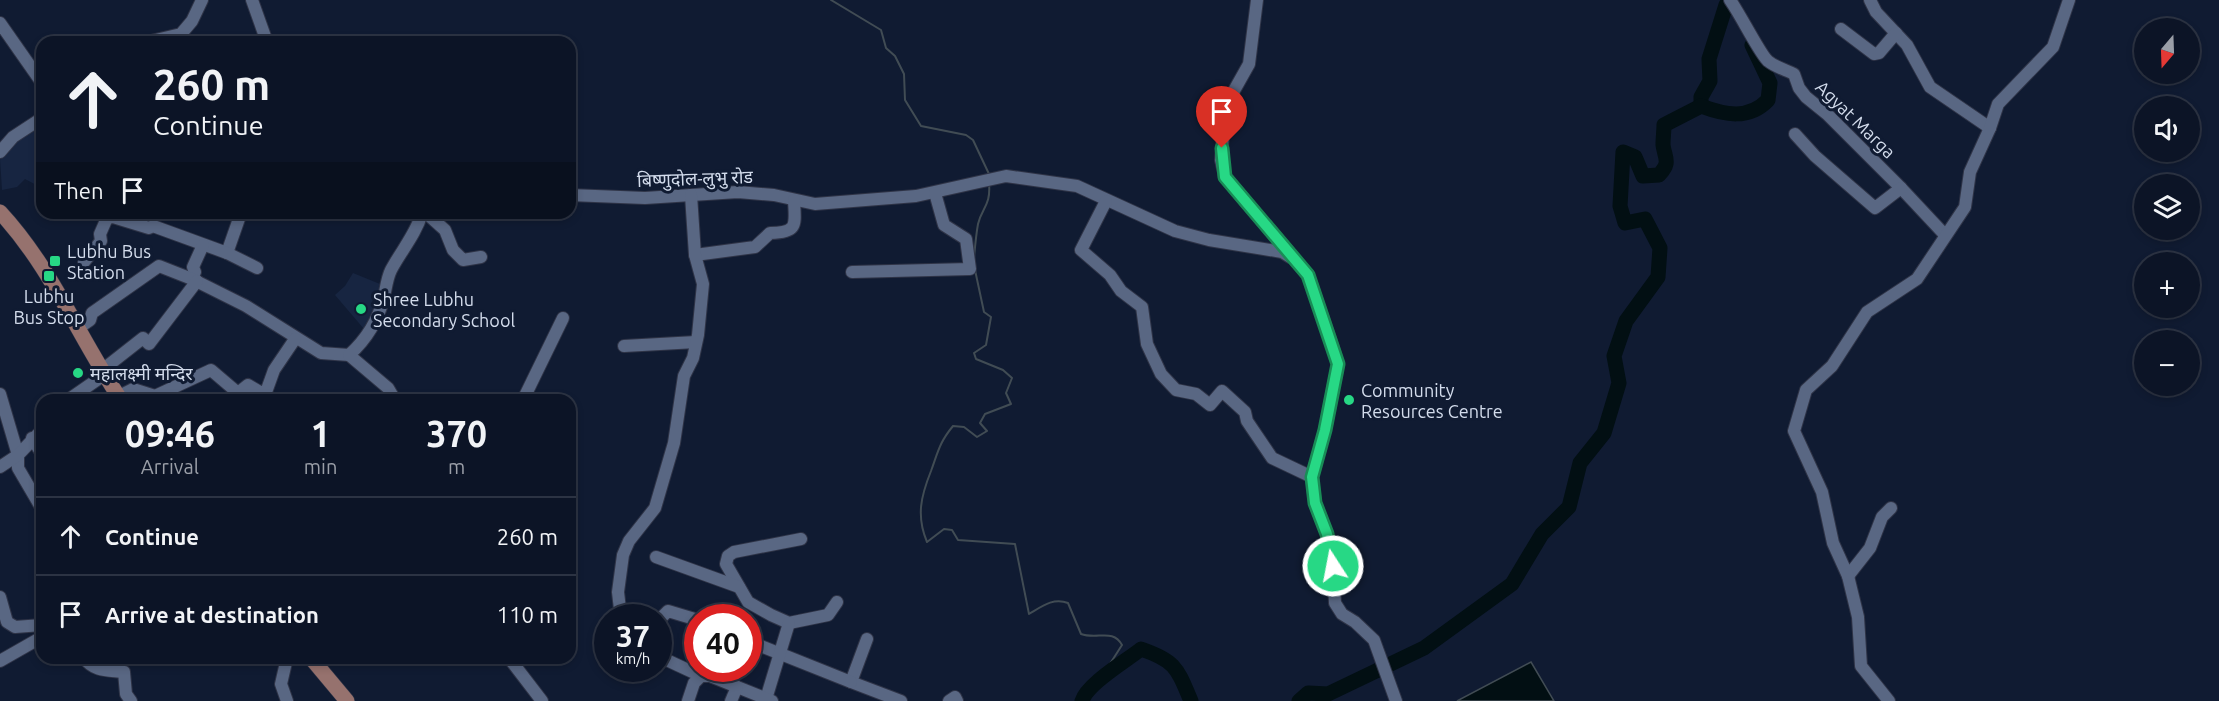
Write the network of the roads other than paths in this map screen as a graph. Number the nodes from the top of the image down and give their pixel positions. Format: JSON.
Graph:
{"nodes":[{"id":1,"x":202,"y":0,"type":"edge"},
{"id":2,"x":252,"y":0,"type":"edge"},
{"id":3,"x":1257,"y":0,"type":"edge"},
{"id":4,"x":1730,"y":0,"type":"edge"},
{"id":5,"x":1870,"y":0,"type":"edge"},
{"id":6,"x":2069,"y":0,"type":"edge"},
{"id":7,"x":0,"y":23,"type":"edge"},
{"id":8,"x":1841,"y":29,"type":"dead end"},
{"id":9,"x":1896,"y":33,"type":"junction"},
{"id":10,"x":172,"y":36,"type":"edge"},
{"id":11,"x":265,"y":36,"type":"edge"},
{"id":12,"x":36,"y":74,"type":"edge"},
{"id":13,"x":36,"y":122,"type":"edge"},
{"id":14,"x":1990,"y":128,"type":"junction"},
{"id":15,"x":1795,"y":134,"type":"dead end"},
{"id":16,"x":0,"y":152,"type":"edge"},
{"id":17,"x":1901,"y":188,"type":"junction"},
{"id":18,"x":935,"y":193,"type":"junction"},
{"id":19,"x":576,"y":195,"type":"edge"},
{"id":20,"x":691,"y":195,"type":"junction"},
{"id":21,"x":794,"y":200,"type":"junction"},
{"id":22,"x":1106,"y":201,"type":"junction"},
{"id":23,"x":0,"y":212,"type":"edge"},
{"id":24,"x":106,"y":219,"type":"edge"},
{"id":25,"x":120,"y":219,"type":"edge"},
{"id":26,"x":239,"y":219,"type":"edge"},
{"id":27,"x":421,"y":219,"type":"edge"},
{"id":28,"x":431,"y":219,"type":"edge"},
{"id":29,"x":1945,"y":235,"type":"junction"},
{"id":30,"x":203,"y":245,"type":"junction"},
{"id":31,"x":227,"y":253,"type":"junction"},
{"id":32,"x":695,"y":255,"type":"junction"},
{"id":33,"x":481,"y":257,"type":"dead end"},
{"id":34,"x":1293,"y":259,"type":"junction"},
{"id":35,"x":84,"y":262,"type":"dead end"},
{"id":36,"x":257,"y":268,"type":"dead end"},
{"id":37,"x":852,"y":272,"type":"dead end"},
{"id":38,"x":194,"y":280,"type":"junction"},
{"id":39,"x":563,"y":318,"type":"dead end"},
{"id":40,"x":80,"y":327,"type":"junction"},
{"id":41,"x":295,"y":339,"type":"junction"},
{"id":42,"x":696,"y":342,"type":"junction"},
{"id":43,"x":624,"y":346,"type":"dead end"},
{"id":44,"x":349,"y":355,"type":"junction"},
{"id":45,"x":102,"y":373,"type":"junction"},
{"id":46,"x":0,"y":394,"type":"edge"},
{"id":47,"x":76,"y":394,"type":"edge"},
{"id":48,"x":118,"y":394,"type":"edge"},
{"id":49,"x":125,"y":394,"type":"edge"},
{"id":50,"x":149,"y":394,"type":"edge"},
{"id":51,"x":159,"y":394,"type":"edge"},
{"id":52,"x":263,"y":394,"type":"edge"},
{"id":53,"x":265,"y":394,"type":"edge"},
{"id":54,"x":392,"y":394,"type":"edge"},
{"id":55,"x":526,"y":394,"type":"edge"},
{"id":56,"x":36,"y":435,"type":"edge"},
{"id":57,"x":18,"y":455,"type":"junction"},
{"id":58,"x":0,"y":467,"type":"edge"},
{"id":59,"x":1312,"y":477,"type":"junction"},
{"id":60,"x":36,"y":499,"type":"edge"},
{"id":61,"x":1891,"y":508,"type":"dead end"},
{"id":62,"x":801,"y":539,"type":"dead end"},
{"id":63,"x":656,"y":556,"type":"dead end"},
{"id":64,"x":1848,"y":576,"type":"junction"},
{"id":65,"x":739,"y":587,"type":"junction"},
{"id":66,"x":0,"y":597,"type":"edge"},
{"id":67,"x":837,"y":602,"type":"dead end"},
{"id":68,"x":619,"y":604,"type":"edge"},
{"id":69,"x":789,"y":623,"type":"junction"},
{"id":70,"x":36,"y":625,"type":"edge"},
{"id":71,"x":867,"y":639,"type":"dead end"},
{"id":72,"x":36,"y":641,"type":"edge"},
{"id":73,"x":762,"y":646,"type":"edge"},
{"id":74,"x":779,"y":653,"type":"junction"},
{"id":75,"x":0,"y":662,"type":"edge"},
{"id":76,"x":88,"y":664,"type":"edge"},
{"id":77,"x":286,"y":664,"type":"edge"},
{"id":78,"x":318,"y":664,"type":"edge"},
{"id":79,"x":514,"y":664,"type":"edge"},
{"id":80,"x":695,"y":682,"type":"edge"},
{"id":81,"x":725,"y":682,"type":"edge"},
{"id":82,"x":851,"y":682,"type":"junction"},
{"id":83,"x":737,"y":687,"type":"junction"},
{"id":84,"x":769,"y":700,"type":"edge"},
{"id":85,"x":131,"y":701,"type":"edge"},
{"id":86,"x":287,"y":701,"type":"edge"},
{"id":87,"x":347,"y":701,"type":"edge"},
{"id":88,"x":542,"y":701,"type":"edge"},
{"id":89,"x":688,"y":701,"type":"edge"},
{"id":90,"x":731,"y":701,"type":"edge"},
{"id":91,"x":904,"y":701,"type":"edge"},
{"id":92,"x":949,"y":701,"type":"edge"},
{"id":93,"x":957,"y":701,"type":"edge"},
{"id":94,"x":1396,"y":701,"type":"edge"},
{"id":95,"x":1889,"y":701,"type":"edge"}],
"edges":[{"from":1,"to":10,"type":"street"},
{"from":2,"to":11,"type":"street"},
{"from":3,"to":34,"type":"street"},
{"from":4,"to":17,"type":"street","name":"Agyat Marga"},
{"from":5,"to":9,"type":"street"},
{"from":6,"to":14,"type":"street"},
{"from":7,"to":12,"type":"street"},
{"from":8,"to":9,"type":"street"},
{"from":9,"to":14,"type":"street"},
{"from":13,"to":16,"type":"street"},
{"from":14,"to":29,"type":"street"},
{"from":15,"to":17,"type":"street"},
{"from":17,"to":29,"type":"street","name":"Agyat Marga"},
{"from":18,"to":21,"type":"street","name":"बिष्णुदोल-लुभु रोड"},
{"from":18,"to":22,"type":"street","name":"बिष्णुदोल-लुभु रोड"},
{"from":18,"to":37,"type":"street"},
{"from":19,"to":20,"type":"street","name":"बिष्णुदोल-लुभु रोड"},
{"from":20,"to":21,"type":"street","name":"बिष्णुदोल-लुभु रोड"},
{"from":20,"to":32,"type":"street"},
{"from":21,"to":32,"type":"street"},
{"from":22,"to":34,"type":"street","name":"बिष्णुदोल-लुभु रोड"},
{"from":22,"to":59,"type":"street"},
{"from":23,"to":40,"type":"main road"},
{"from":24,"to":35,"type":"street"},
{"from":25,"to":30,"type":"street"},
{"from":26,"to":31,"type":"street"},
{"from":27,"to":44,"type":"street"},
{"from":28,"to":33,"type":"street"},
{"from":29,"to":64,"type":"street"},
{"from":30,"to":31,"type":"street"},
{"from":30,"to":38,"type":"street"},
{"from":31,"to":36,"type":"street"},
{"from":32,"to":42,"type":"street"},
{"from":34,"to":59,"type":"street"},
{"from":38,"to":40,"type":"street"},
{"from":38,"to":41,"type":"street"},
{"from":38,"to":45,"type":"street"},
{"from":39,"to":55,"type":"street"},
{"from":40,"to":45,"type":"main road"},
{"from":41,"to":44,"type":"street"},
{"from":41,"to":53,"type":"street"},
{"from":42,"to":43,"type":"street"},
{"from":42,"to":68,"type":"street"},
{"from":44,"to":54,"type":"street"},
{"from":45,"to":47,"type":"street"},
{"from":45,"to":48,"type":"main road"},
{"from":46,"to":57,"type":"street"},
{"from":49,"to":50,"type":"street"},
{"from":51,"to":52,"type":"street"},
{"from":56,"to":57,"type":"street"},
{"from":57,"to":58,"type":"street"},
{"from":57,"to":60,"type":"street"},
{"from":59,"to":94,"type":"street"},
{"from":61,"to":64,"type":"street"},
{"from":62,"to":65,"type":"street"},
{"from":63,"to":65,"type":"street"},
{"from":64,"to":95,"type":"street"},
{"from":65,"to":69,"type":"street"},
{"from":66,"to":70,"type":"street"},
{"from":67,"to":69,"type":"street"},
{"from":69,"to":74,"type":"street"},
{"from":71,"to":82,"type":"street"},
{"from":72,"to":75,"type":"street"},
{"from":73,"to":74,"type":"street"},
{"from":74,"to":82,"type":"street"},
{"from":74,"to":84,"type":"street"},
{"from":76,"to":85,"type":"street"},
{"from":77,"to":86,"type":"street"},
{"from":78,"to":87,"type":"main road"},
{"from":79,"to":88,"type":"street"},
{"from":80,"to":89,"type":"street"},
{"from":81,"to":83,"type":"street"},
{"from":82,"to":91,"type":"street"},
{"from":83,"to":84,"type":"street"},
{"from":83,"to":90,"type":"street"},
{"from":92,"to":93,"type":"street"}]}
